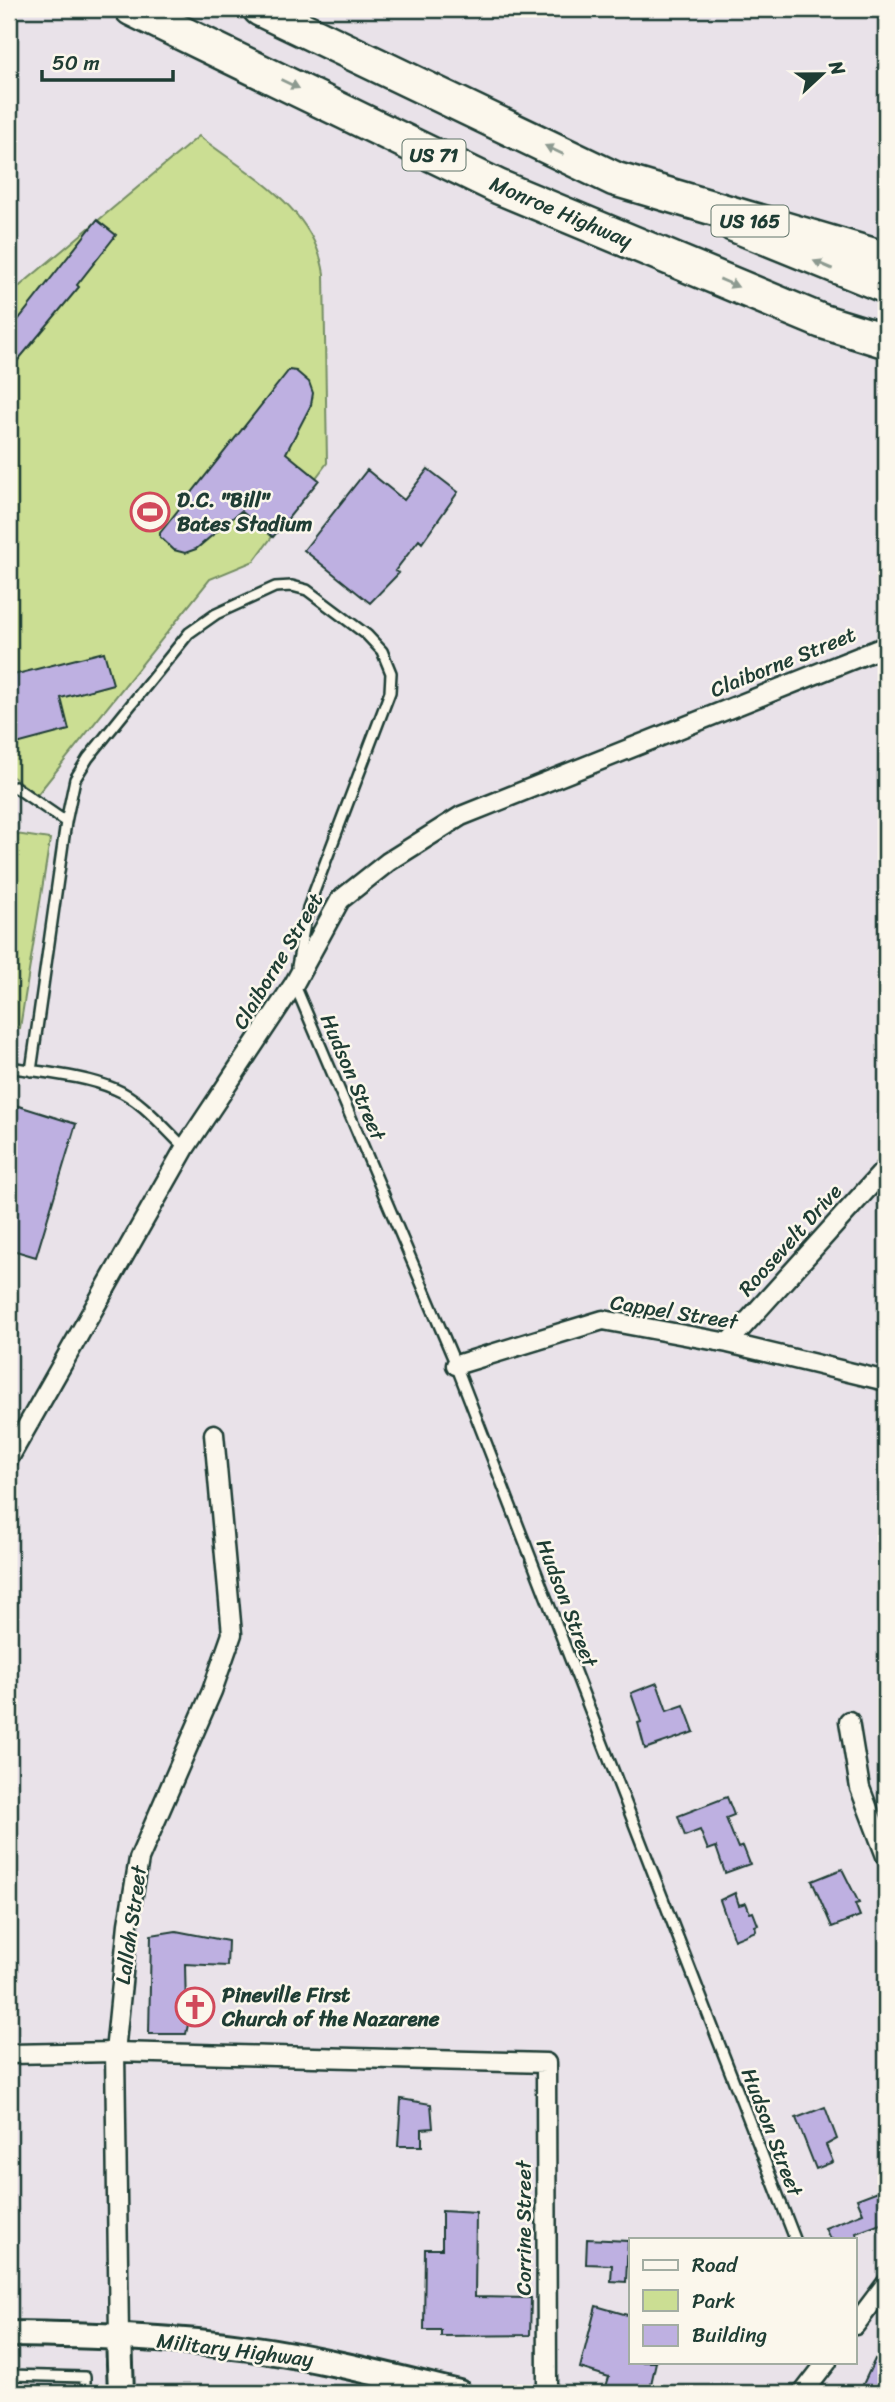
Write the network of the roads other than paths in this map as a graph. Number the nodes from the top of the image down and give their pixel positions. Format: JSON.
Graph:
{"nodes":[{"id":1,"x":131,"y":9,"type":"edge"},
{"id":2,"x":260,"y":9,"type":"edge"},
{"id":3,"x":615,"y":179,"type":"junction"},
{"id":4,"x":886,"y":259,"type":"edge"},
{"id":5,"x":886,"y":289,"type":"edge"},
{"id":6,"x":886,"y":341,"type":"edge"},
{"id":7,"x":886,"y":646,"type":"edge"},
{"id":8,"x":9,"y":789,"type":"edge"},
{"id":9,"x":66,"y":821,"type":"junction"},
{"id":10,"x":294,"y":984,"type":"junction"},
{"id":11,"x":9,"y":1068,"type":"edge"},
{"id":12,"x":31,"y":1071,"type":"junction"},
{"id":13,"x":185,"y":1148,"type":"junction"},
{"id":14,"x":886,"y":1168,"type":"edge"},
{"id":15,"x":728,"y":1343,"type":"junction"},
{"id":16,"x":456,"y":1365,"type":"junction"},
{"id":17,"x":886,"y":1381,"type":"edge"},
{"id":18,"x":214,"y":1434,"type":"dead end"},
{"id":19,"x":9,"y":1456,"type":"edge"},
{"id":20,"x":849,"y":1721,"type":"dead end"},
{"id":21,"x":886,"y":1856,"type":"edge"},
{"id":22,"x":115,"y":2052,"type":"junction"},
{"id":23,"x":9,"y":2054,"type":"edge"},
{"id":24,"x":795,"y":2238,"type":"edge"},
{"id":25,"x":886,"y":2284,"type":"edge"},
{"id":26,"x":856,"y":2324,"type":"edge"},
{"id":27,"x":9,"y":2334,"type":"edge"},
{"id":28,"x":119,"y":2336,"type":"junction"},
{"id":29,"x":825,"y":2364,"type":"edge"},
{"id":30,"x":9,"y":2375,"type":"edge"},
{"id":31,"x":85,"y":2393,"type":"edge"},
{"id":32,"x":121,"y":2393,"type":"edge"},
{"id":33,"x":458,"y":2393,"type":"edge"},
{"id":34,"x":547,"y":2393,"type":"edge"},
{"id":35,"x":803,"y":2393,"type":"edge"}],
"edges":[{"from":1,"to":6,"type":"highway","name":"Monroe Highway","number":"US 71","one_way":true},
{"from":3,"to":2,"type":"highway","number":"US 71","one_way":true},
{"from":3,"to":4,"type":"highway","number":"US 165"},
{"from":5,"to":3,"type":"main road","number":"US 71","one_way":true},
{"from":7,"to":10,"type":"street","name":"Claiborne Street"},
{"from":8,"to":9,"type":"lane"},
{"from":9,"to":10,"type":"lane"},
{"from":9,"to":12,"type":"lane"},
{"from":10,"to":13,"type":"street","name":"Claiborne Street"},
{"from":10,"to":16,"type":"lane","name":"Hudson Street"},
{"from":11,"to":12,"type":"lane"},
{"from":12,"to":13,"type":"lane"},
{"from":13,"to":19,"type":"street","name":"Claiborne Street"},
{"from":14,"to":15,"type":"street","name":"Roosevelt Drive"},
{"from":15,"to":16,"type":"street","name":"Cappel Street"},
{"from":15,"to":17,"type":"street","name":"Cappel Street"},
{"from":16,"to":24,"type":"lane","name":"Hudson Street"},
{"from":18,"to":22,"type":"street","name":"Lallah Street"},
{"from":20,"to":21,"type":"street"},
{"from":22,"to":23,"type":"street"},
{"from":22,"to":28,"type":"street","name":"Lallah Street"},
{"from":22,"to":34,"type":"street","name":"Corrine Street"},
{"from":25,"to":26,"type":"street"},
{"from":27,"to":28,"type":"main road","name":"Military Highway"},
{"from":28,"to":32,"type":"main road","name":"Lallah Street"},
{"from":28,"to":33,"type":"main road","name":"Military Highway"},
{"from":29,"to":35,"type":"street"},
{"from":30,"to":31,"type":"lane"}]}
